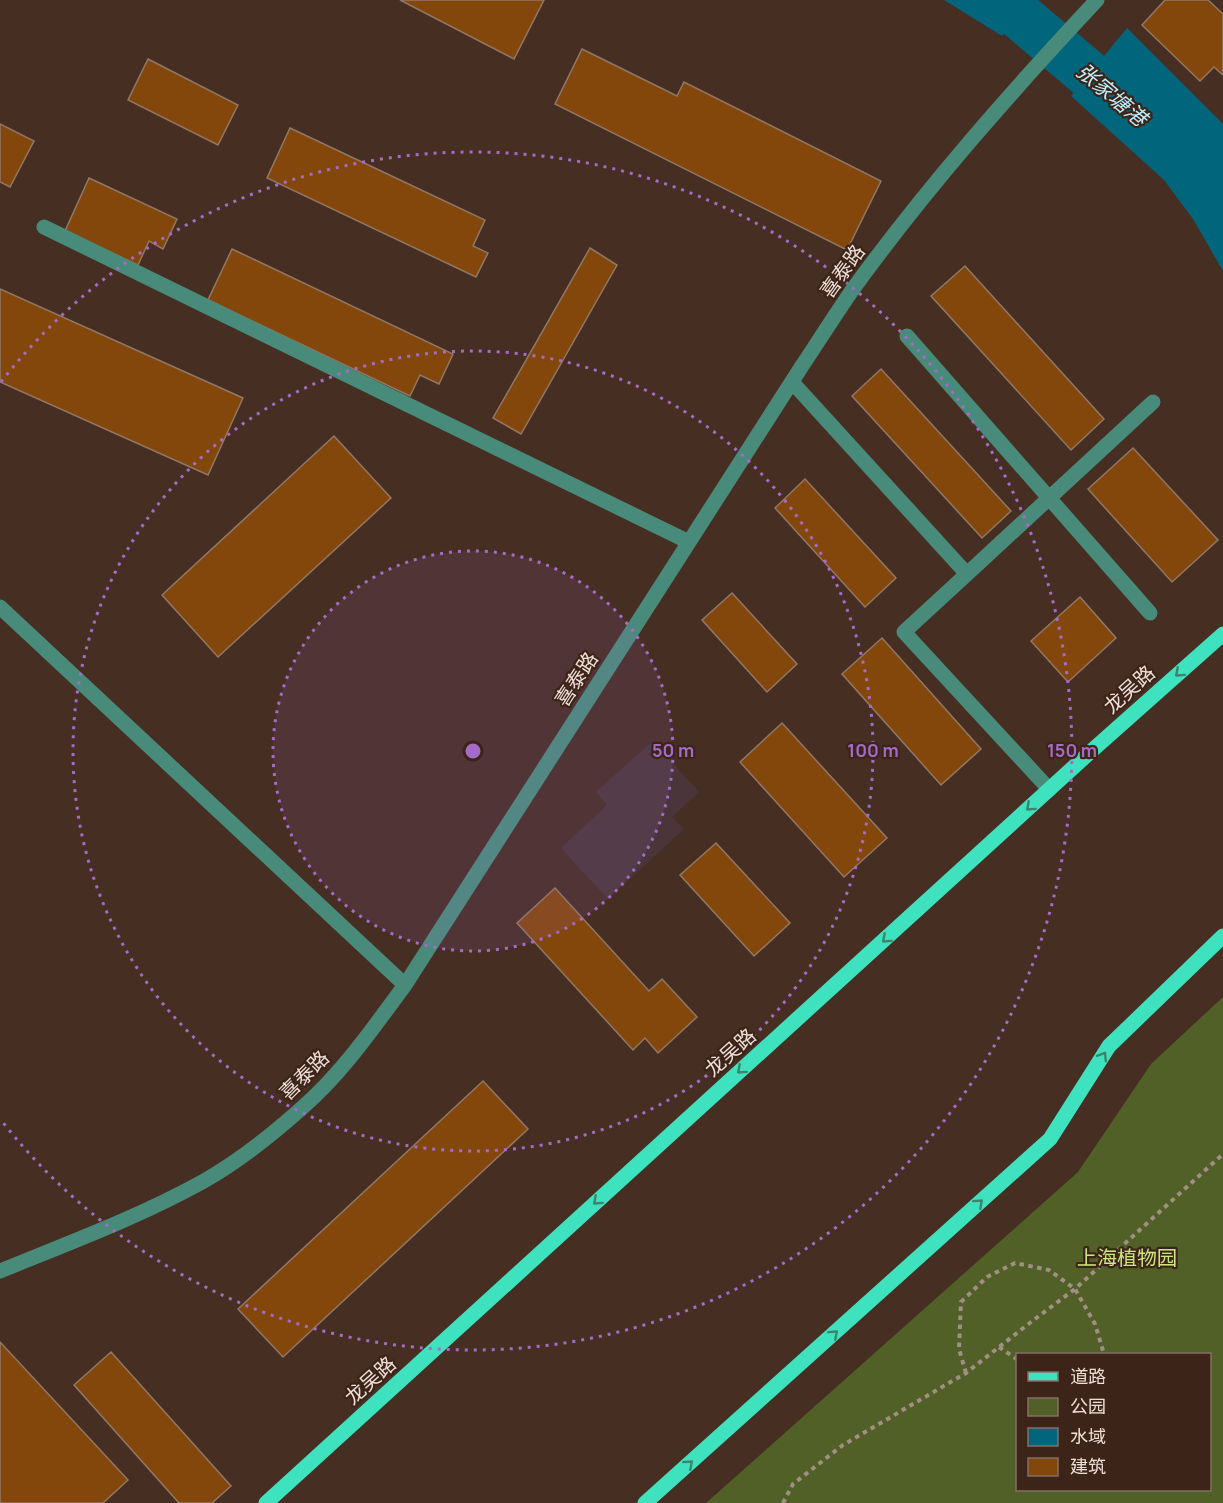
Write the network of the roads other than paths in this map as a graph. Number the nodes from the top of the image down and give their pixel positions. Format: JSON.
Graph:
{"nodes":[{"id":1,"x":1096,"y":0,"type":"edge"},
{"id":2,"x":44,"y":227,"type":"dead end"},
{"id":3,"x":907,"y":336,"type":"dead end"},
{"id":4,"x":792,"y":382,"type":"junction"},
{"id":5,"x":1153,"y":402,"type":"dead end"},
{"id":6,"x":1049,"y":498,"type":"junction"},
{"id":7,"x":689,"y":542,"type":"junction"},
{"id":8,"x":967,"y":574,"type":"junction"},
{"id":9,"x":0,"y":607,"type":"edge"},
{"id":10,"x":1150,"y":613,"type":"dead end"},
{"id":11,"x":1223,"y":634,"type":"edge"},
{"id":12,"x":1049,"y":789,"type":"junction"},
{"id":13,"x":1223,"y":936,"type":"edge"},
{"id":14,"x":405,"y":985,"type":"junction"},
{"id":15,"x":0,"y":1271,"type":"edge"},
{"id":16,"x":266,"y":1503,"type":"edge"},
{"id":17,"x":645,"y":1503,"type":"edge"}],
"edges":[{"from":1,"to":4,"type":"street","name":"喜泰路"},
{"from":2,"to":7,"type":"street"},
{"from":3,"to":6,"type":"street"},
{"from":4,"to":7,"type":"street","name":"喜泰路"},
{"from":4,"to":8,"type":"street"},
{"from":5,"to":6,"type":"street"},
{"from":6,"to":8,"type":"street"},
{"from":6,"to":10,"type":"street"},
{"from":7,"to":14,"type":"street","name":"喜泰路"},
{"from":8,"to":12,"type":"street"},
{"from":9,"to":14,"type":"street"},
{"from":11,"to":12,"type":"main road","name":"龙吴路","one_way":true},
{"from":12,"to":16,"type":"main road","name":"龙吴路","one_way":true},
{"from":17,"to":13,"type":"main road","one_way":true},
{"from":14,"to":15,"type":"street","name":"喜泰路"}]}
